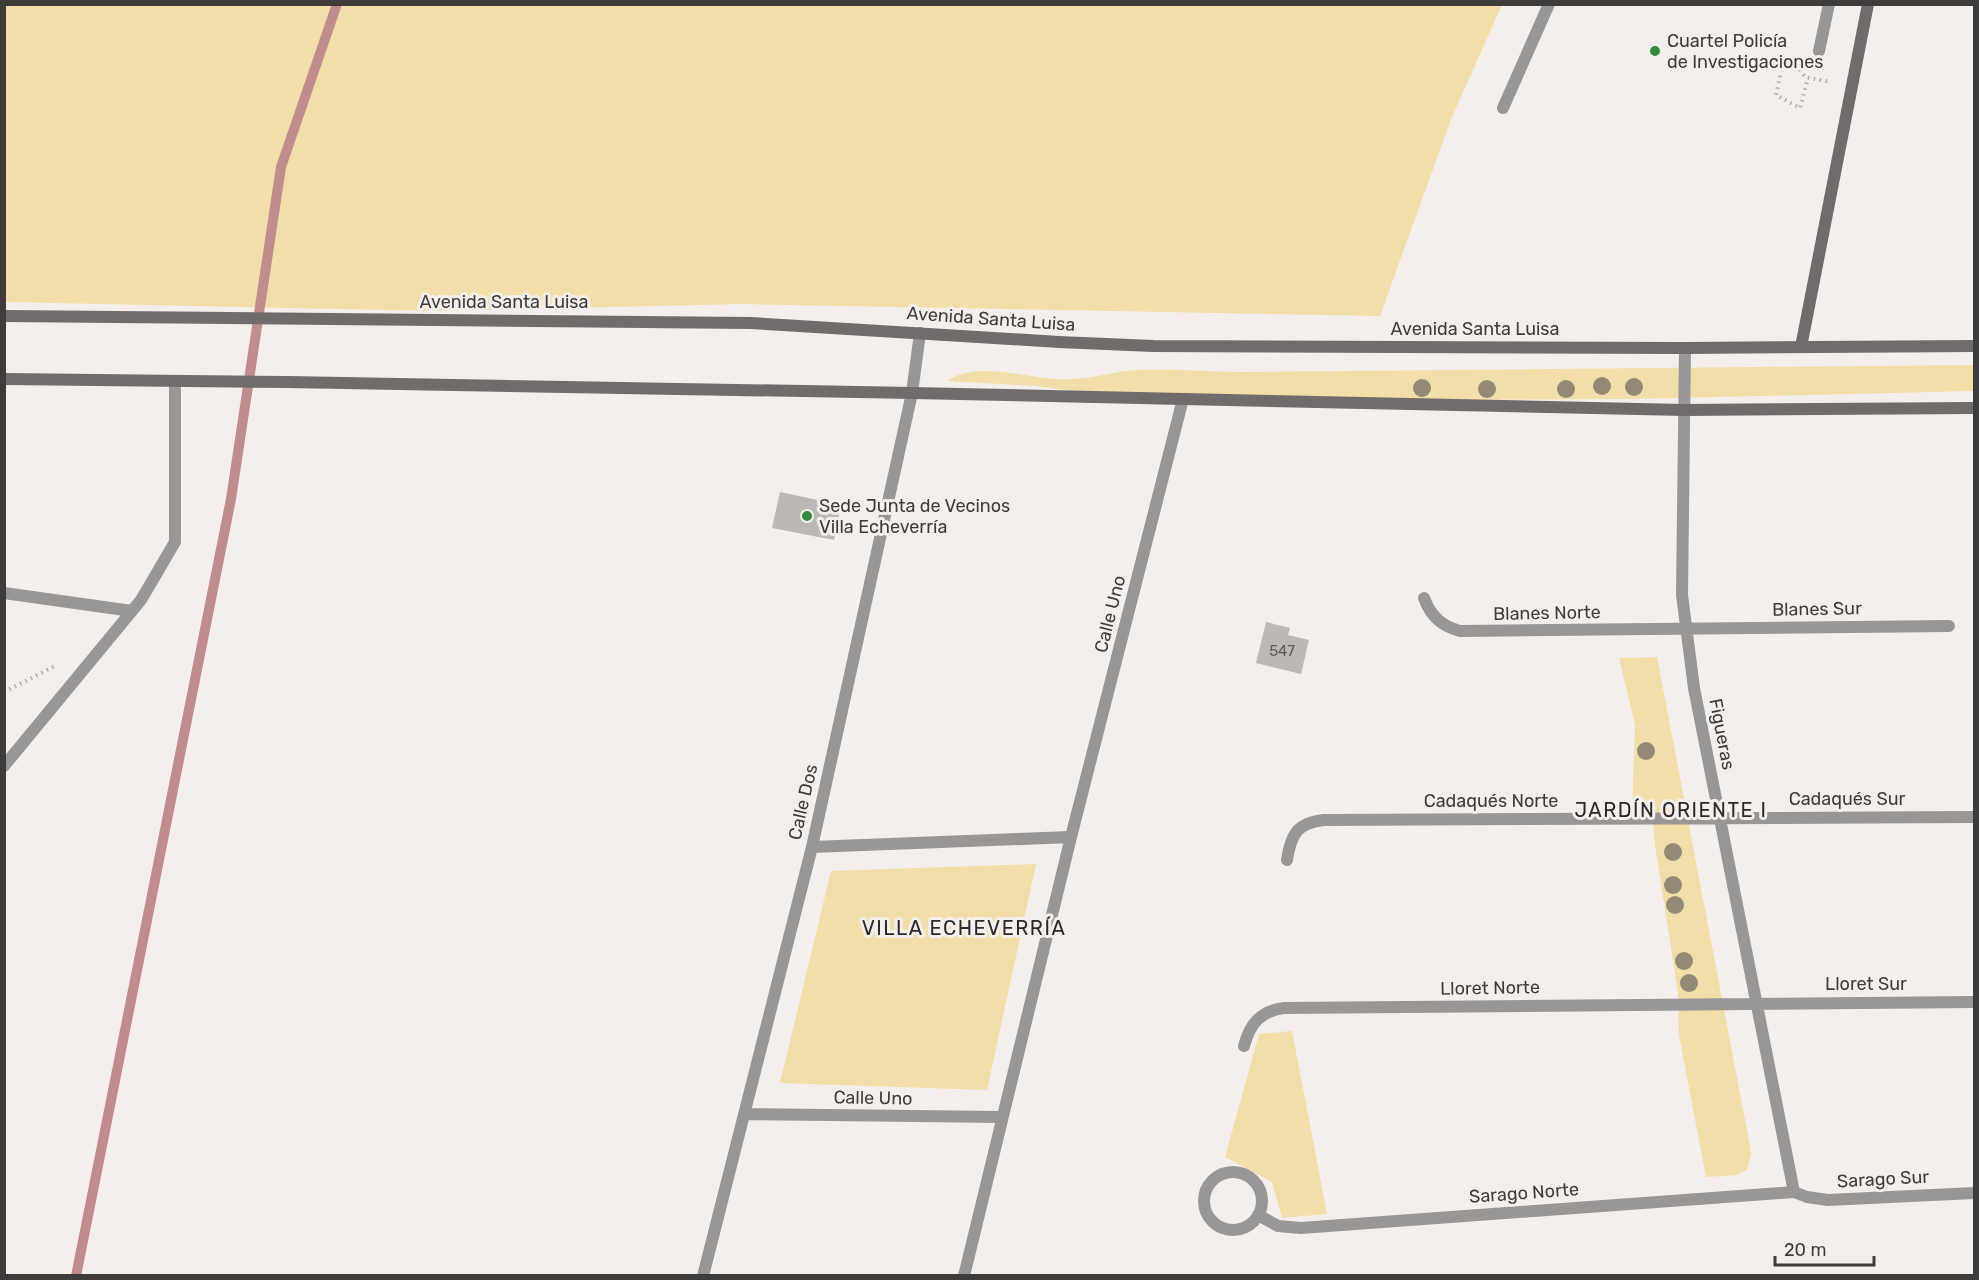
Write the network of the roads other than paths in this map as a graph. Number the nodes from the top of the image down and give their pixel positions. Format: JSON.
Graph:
{"nodes":[{"id":1,"x":1549,"y":4,"type":"edge"},
{"id":2,"x":1829,"y":4,"type":"edge"},
{"id":3,"x":1868,"y":4,"type":"edge"},
{"id":4,"x":1819,"y":51,"type":"dead end"},
{"id":5,"x":1503,"y":108,"type":"dead end"},
{"id":6,"x":4,"y":316,"type":"edge"},
{"id":7,"x":920,"y":333,"type":"junction"},
{"id":8,"x":1974,"y":346,"type":"edge"},
{"id":9,"x":1801,"y":347,"type":"junction"},
{"id":10,"x":1685,"y":348,"type":"junction"},
{"id":11,"x":4,"y":379,"type":"edge"},
{"id":12,"x":175,"y":381,"type":"junction"},
{"id":13,"x":912,"y":393,"type":"junction"},
{"id":14,"x":1183,"y":399,"type":"junction"},
{"id":15,"x":1974,"y":408,"type":"edge"},
{"id":16,"x":1684,"y":410,"type":"junction"},
{"id":17,"x":4,"y":593,"type":"edge"},
{"id":18,"x":1424,"y":598,"type":"dead end"},
{"id":19,"x":132,"y":611,"type":"junction"},
{"id":20,"x":1949,"y":626,"type":"dead end"},
{"id":21,"x":1685,"y":629,"type":"junction"},
{"id":22,"x":4,"y":766,"type":"edge"},
{"id":23,"x":1974,"y":817,"type":"edge"},
{"id":24,"x":1720,"y":818,"type":"junction"},
{"id":25,"x":1071,"y":837,"type":"junction"},
{"id":26,"x":812,"y":847,"type":"junction"},
{"id":27,"x":1287,"y":860,"type":"dead end"},
{"id":28,"x":1974,"y":1002,"type":"edge"},
{"id":29,"x":1757,"y":1003,"type":"junction"},
{"id":30,"x":1244,"y":1046,"type":"dead end"},
{"id":31,"x":744,"y":1114,"type":"junction"},
{"id":32,"x":1001,"y":1117,"type":"junction"},
{"id":33,"x":1794,"y":1192,"type":"junction"},
{"id":34,"x":1974,"y":1193,"type":"edge"},
{"id":35,"x":1258,"y":1215,"type":"junction"},
{"id":36,"x":703,"y":1275,"type":"edge"},
{"id":37,"x":964,"y":1275,"type":"edge"}],
"edges":[{"from":1,"to":5,"type":"street"},
{"from":2,"to":4,"type":"street"},
{"from":3,"to":9,"type":"main road"},
{"from":6,"to":7,"type":"main road","name":"Avenida Santa Luisa"},
{"from":7,"to":10,"type":"main road","name":"Avenida Santa Luisa"},
{"from":7,"to":13,"type":"street","name":"Calle Dos"},
{"from":8,"to":9,"type":"main road","name":"Avenida Santa Luisa"},
{"from":9,"to":10,"type":"main road","name":"Avenida Santa Luisa"},
{"from":10,"to":16,"type":"street","name":"Figueras"},
{"from":11,"to":12,"type":"main road"},
{"from":12,"to":13,"type":"main road"},
{"from":12,"to":19,"type":"street"},
{"from":13,"to":14,"type":"main road"},
{"from":13,"to":26,"type":"street","name":"Calle Dos"},
{"from":14,"to":16,"type":"main road"},
{"from":14,"to":25,"type":"street","name":"Calle Uno"},
{"from":15,"to":16,"type":"main road"},
{"from":16,"to":21,"type":"street","name":"Figueras"},
{"from":17,"to":19,"type":"street"},
{"from":18,"to":21,"type":"street","name":"Blanes Norte"},
{"from":19,"to":22,"type":"street"},
{"from":20,"to":21,"type":"street","name":"Blanes Sur"},
{"from":21,"to":24,"type":"street","name":"Figueras"},
{"from":23,"to":24,"type":"street","name":"Cadaqués Sur"},
{"from":24,"to":27,"type":"street","name":"Cadaqués Norte"},
{"from":24,"to":29,"type":"street","name":"Figueras"},
{"from":25,"to":26,"type":"street"},
{"from":25,"to":32,"type":"street","name":"Calle Uno"},
{"from":26,"to":31,"type":"street","name":"Calle Dos"},
{"from":28,"to":29,"type":"street","name":"Lloret Sur"},
{"from":29,"to":30,"type":"street","name":"Lloret Norte"},
{"from":29,"to":33,"type":"street","name":"Figueras"},
{"from":31,"to":32,"type":"street","name":"Calle Uno"},
{"from":31,"to":36,"type":"street","name":"Calle Dos"},
{"from":32,"to":37,"type":"street","name":"Calle Uno"},
{"from":33,"to":34,"type":"street","name":"Sarago Sur"},
{"from":33,"to":35,"type":"street","name":"Sarago Norte"},
{"from":35,"to":35,"type":"street"}]}
